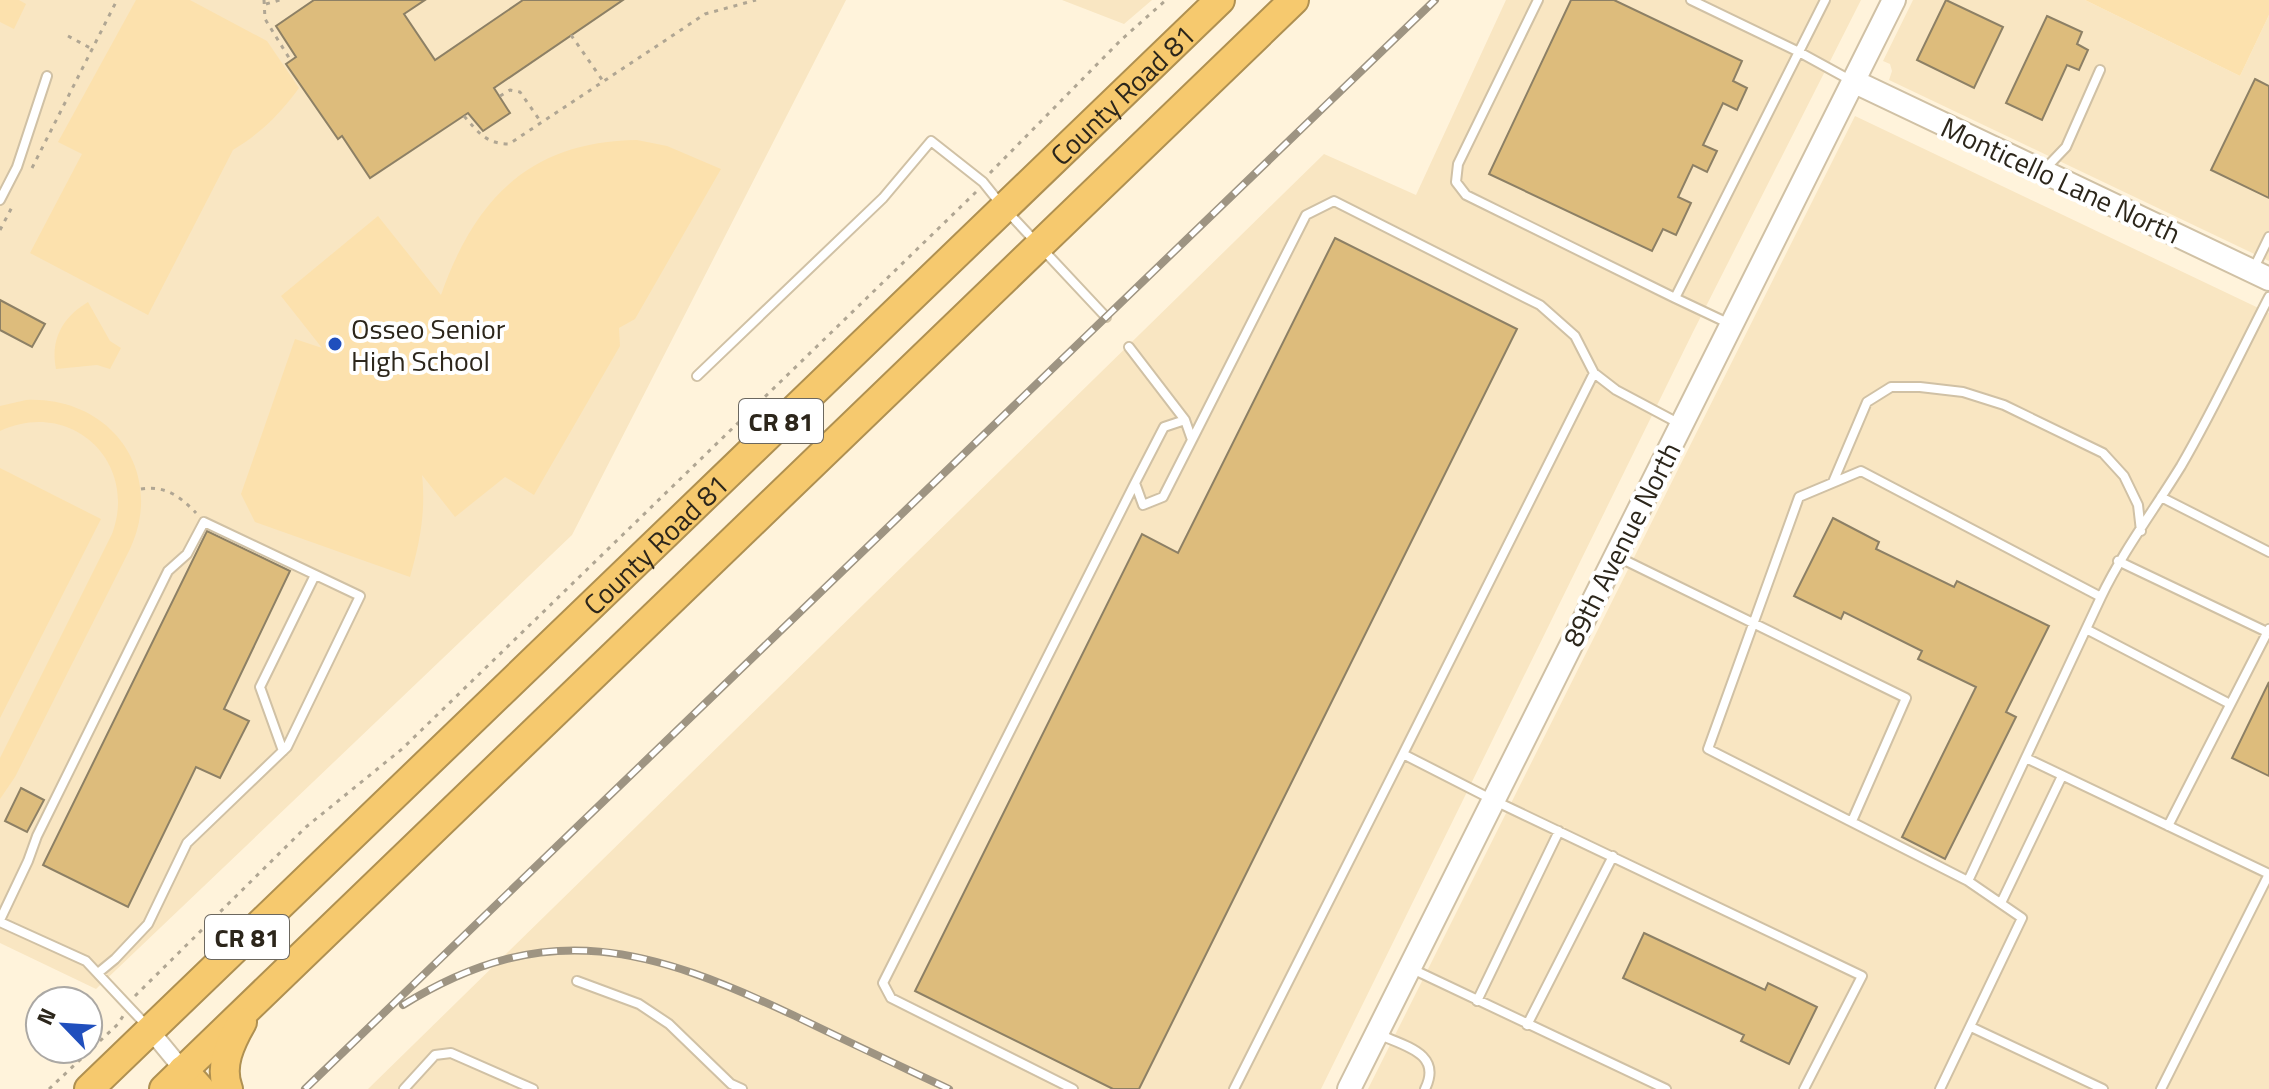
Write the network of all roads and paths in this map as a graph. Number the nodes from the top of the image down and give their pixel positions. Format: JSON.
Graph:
{"nodes":[{"id":1,"x":117,"y":0,"type":"edge"},
{"id":2,"x":280,"y":0,"type":"edge"},
{"id":3,"x":756,"y":0,"type":"edge"},
{"id":4,"x":1166,"y":0,"type":"edge"},
{"id":5,"x":1220,"y":0,"type":"edge"},
{"id":6,"x":1294,"y":0,"type":"edge"},
{"id":7,"x":1538,"y":0,"type":"edge"},
{"id":8,"x":1691,"y":0,"type":"edge"},
{"id":9,"x":1825,"y":0,"type":"edge"},
{"id":10,"x":1894,"y":0,"type":"edge"},
{"id":11,"x":265,"y":2,"type":"edge"},
{"id":12,"x":571,"y":35,"type":"dead end"},
{"id":13,"x":68,"y":36,"type":"dead end"},
{"id":14,"x":92,"y":49,"type":"junction"},
{"id":15,"x":1799,"y":52,"type":"junction"},
{"id":16,"x":291,"y":61,"type":"dead end"},
{"id":17,"x":2100,"y":70,"type":"dead end"},
{"id":18,"x":47,"y":76,"type":"dead end"},
{"id":19,"x":1853,"y":81,"type":"junction"},
{"id":20,"x":604,"y":82,"type":"junction"},
{"id":21,"x":500,"y":96,"type":"dead end"},
{"id":22,"x":464,"y":116,"type":"dead end"},
{"id":23,"x":542,"y":124,"type":"junction"},
{"id":24,"x":2043,"y":171,"type":"junction"},
{"id":25,"x":28,"y":174,"type":"dead end"},
{"id":26,"x":983,"y":182,"type":"junction"},
{"id":27,"x":1,"y":196,"type":"edge"},
{"id":28,"x":14,"y":202,"type":"dead end"},
{"id":29,"x":1003,"y":207,"type":"junction"},
{"id":30,"x":0,"y":230,"type":"edge"},
{"id":31,"x":2269,"y":237,"type":"edge"},
{"id":32,"x":1038,"y":245,"type":"junction"},
{"id":33,"x":2261,"y":275,"type":"edge"},
{"id":34,"x":2269,"y":297,"type":"edge"},
{"id":35,"x":1675,"y":298,"type":"junction"},
{"id":36,"x":1106,"y":317,"type":"dead end"},
{"id":37,"x":1730,"y":324,"type":"junction"},
{"id":38,"x":1129,"y":347,"type":"dead end"},
{"id":39,"x":1594,"y":373,"type":"junction"},
{"id":40,"x":697,"y":376,"type":"dead end"},
{"id":41,"x":1185,"y":420,"type":"junction"},
{"id":42,"x":1681,"y":425,"type":"junction"},
{"id":43,"x":1192,"y":440,"type":"junction"},
{"id":44,"x":1135,"y":483,"type":"junction"},
{"id":45,"x":1832,"y":483,"type":"junction"},
{"id":46,"x":141,"y":489,"type":"dead end"},
{"id":47,"x":2161,"y":497,"type":"junction"},
{"id":48,"x":204,"y":522,"type":"junction"},
{"id":49,"x":2141,"y":531,"type":"junction"},
{"id":50,"x":2269,"y":552,"type":"edge"},
{"id":51,"x":1615,"y":556,"type":"junction"},
{"id":52,"x":2118,"y":561,"type":"junction"},
{"id":53,"x":315,"y":575,"type":"junction"},
{"id":54,"x":2101,"y":597,"type":"junction"},
{"id":55,"x":1753,"y":623,"type":"junction"},
{"id":56,"x":2086,"y":629,"type":"junction"},
{"id":57,"x":2268,"y":630,"type":"edge"},
{"id":58,"x":2230,"y":704,"type":"junction"},
{"id":59,"x":283,"y":751,"type":"junction"},
{"id":60,"x":1403,"y":754,"type":"junction"},
{"id":61,"x":2026,"y":758,"type":"junction"},
{"id":62,"x":2062,"y":776,"type":"junction"},
{"id":63,"x":1493,"y":800,"type":"junction"},
{"id":64,"x":1852,"y":821,"type":"junction"},
{"id":65,"x":2168,"y":826,"type":"junction"},
{"id":66,"x":1559,"y":831,"type":"junction"},
{"id":67,"x":1613,"y":856,"type":"junction"},
{"id":68,"x":2269,"y":874,"type":"edge"},
{"id":69,"x":1968,"y":881,"type":"junction"},
{"id":70,"x":2001,"y":903,"type":"junction"},
{"id":71,"x":0,"y":921,"type":"edge"},
{"id":72,"x":1409,"y":968,"type":"junction"},
{"id":73,"x":98,"y":973,"type":"junction"},
{"id":74,"x":577,"y":981,"type":"dead end"},
{"id":75,"x":1477,"y":1001,"type":"junction"},
{"id":76,"x":254,"y":1004,"type":"junction"},
{"id":77,"x":129,"y":1005,"type":"junction"},
{"id":78,"x":1527,"y":1025,"type":"junction"},
{"id":79,"x":1971,"y":1027,"type":"junction"},
{"id":80,"x":150,"y":1030,"type":"junction"},
{"id":81,"x":1377,"y":1033,"type":"junction"},
{"id":82,"x":182,"y":1083,"type":"edge"},
{"id":83,"x":49,"y":1089,"type":"edge"},
{"id":84,"x":89,"y":1089,"type":"edge"},
{"id":85,"x":228,"y":1089,"type":"edge"},
{"id":86,"x":404,"y":1089,"type":"edge"},
{"id":87,"x":533,"y":1089,"type":"edge"},
{"id":88,"x":742,"y":1089,"type":"edge"},
{"id":89,"x":1073,"y":1089,"type":"edge"},
{"id":90,"x":1234,"y":1089,"type":"edge"},
{"id":91,"x":1349,"y":1089,"type":"edge"},
{"id":92,"x":1425,"y":1089,"type":"edge"},
{"id":93,"x":1666,"y":1089,"type":"edge"},
{"id":94,"x":1804,"y":1089,"type":"edge"},
{"id":95,"x":1940,"y":1089,"type":"edge"},
{"id":96,"x":2103,"y":1089,"type":"edge"},
{"id":97,"x":2161,"y":1089,"type":"edge"}],
"edges":[{"from":1,"to":14,"type":"path"},
{"from":2,"to":11,"type":"path"},
{"from":3,"to":20,"type":"path"},
{"from":4,"to":26,"type":"path"},
{"from":5,"to":29,"type":"highway","name":"County Road 81","number":"CR 81"},
{"from":6,"to":32,"type":"highway","name":"County Road 81","number":"CR 81"},
{"from":7,"to":35,"type":"lane"},
{"from":8,"to":15,"type":"lane"},
{"from":9,"to":15,"type":"lane"},
{"from":10,"to":19,"type":"street","name":"89th Avenue North"},
{"from":11,"to":16,"type":"path"},
{"from":12,"to":20,"type":"path"},
{"from":13,"to":14,"type":"path"},
{"from":14,"to":25,"type":"path"},
{"from":15,"to":19,"type":"lane"},
{"from":15,"to":35,"type":"lane"},
{"from":17,"to":24,"type":"lane"},
{"from":18,"to":27,"type":"lane"},
{"from":19,"to":24,"type":"street","name":"Monticello Lane North"},
{"from":19,"to":37,"type":"street","name":"89th Avenue North"},
{"from":20,"to":23,"type":"path"},
{"from":21,"to":23,"type":"path"},
{"from":22,"to":23,"type":"path"},
{"from":24,"to":33,"type":"street","name":"Monticello Lane North"},
{"from":26,"to":29,"type":"lane"},
{"from":26,"to":40,"type":"lane"},
{"from":26,"to":77,"type":"path"},
{"from":28,"to":30,"type":"path"},
{"from":29,"to":32,"type":"lane"},
{"from":29,"to":80,"type":"highway","name":"County Road 81","number":"CR 81"},
{"from":31,"to":33,"type":"lane"},
{"from":32,"to":36,"type":"lane"},
{"from":32,"to":76,"type":"highway","name":"County Road 81","number":"CR 81"},
{"from":34,"to":47,"type":"lane"},
{"from":35,"to":37,"type":"lane"},
{"from":37,"to":42,"type":"street","name":"89th Avenue North"},
{"from":38,"to":41,"type":"lane"},
{"from":39,"to":42,"type":"lane"},
{"from":39,"to":43,"type":"lane"},
{"from":39,"to":60,"type":"lane"},
{"from":41,"to":43,"type":"lane"},
{"from":41,"to":44,"type":"lane"},
{"from":42,"to":51,"type":"street","name":"89th Avenue North"},
{"from":43,"to":44,"type":"lane"},
{"from":44,"to":89,"type":"lane"},
{"from":45,"to":49,"type":"lane"},
{"from":45,"to":54,"type":"lane"},
{"from":45,"to":55,"type":"lane"},
{"from":46,"to":48,"type":"path"},
{"from":47,"to":49,"type":"lane"},
{"from":47,"to":50,"type":"lane"},
{"from":48,"to":53,"type":"lane"},
{"from":48,"to":71,"type":"lane"},
{"from":49,"to":52,"type":"lane"},
{"from":51,"to":55,"type":"lane"},
{"from":51,"to":63,"type":"street","name":"89th Avenue North"},
{"from":52,"to":54,"type":"lane"},
{"from":52,"to":57,"type":"lane"},
{"from":53,"to":59,"type":"lane"},
{"from":53,"to":59,"type":"lane"},
{"from":54,"to":56,"type":"lane"},
{"from":55,"to":64,"type":"lane"},
{"from":55,"to":64,"type":"lane"},
{"from":56,"to":58,"type":"lane"},
{"from":56,"to":61,"type":"lane"},
{"from":57,"to":58,"type":"lane"},
{"from":58,"to":65,"type":"lane"},
{"from":59,"to":73,"type":"lane"},
{"from":60,"to":63,"type":"lane"},
{"from":60,"to":90,"type":"lane"},
{"from":61,"to":62,"type":"lane"},
{"from":61,"to":69,"type":"lane"},
{"from":62,"to":65,"type":"lane"},
{"from":62,"to":70,"type":"lane"},
{"from":63,"to":66,"type":"lane"},
{"from":63,"to":72,"type":"street","name":"89th Avenue North"},
{"from":64,"to":69,"type":"lane"},
{"from":65,"to":68,"type":"lane"},
{"from":66,"to":67,"type":"lane"},
{"from":66,"to":75,"type":"lane"},
{"from":67,"to":78,"type":"lane"},
{"from":67,"to":94,"type":"lane"},
{"from":68,"to":97,"type":"lane"},
{"from":69,"to":70,"type":"lane"},
{"from":70,"to":79,"type":"lane"},
{"from":71,"to":73,"type":"lane"},
{"from":72,"to":75,"type":"lane"},
{"from":72,"to":81,"type":"street","name":"89th Avenue North"},
{"from":73,"to":77,"type":"lane"},
{"from":74,"to":88,"type":"lane"},
{"from":75,"to":78,"type":"lane"},
{"from":76,"to":82,"type":"highway","name":"County Road 81","number":"CR 81"},
{"from":76,"to":85,"type":"highway"},
{"from":77,"to":80,"type":"lane"},
{"from":77,"to":83,"type":"path"},
{"from":78,"to":93,"type":"lane"},
{"from":79,"to":95,"type":"lane"},
{"from":79,"to":96,"type":"lane"},
{"from":80,"to":82,"type":"street"},
{"from":80,"to":84,"type":"highway","name":"County Road 81","number":"CR 81"},
{"from":81,"to":91,"type":"street","name":"89th Avenue North"},
{"from":81,"to":92,"type":"lane"},
{"from":86,"to":87,"type":"lane"}]}
